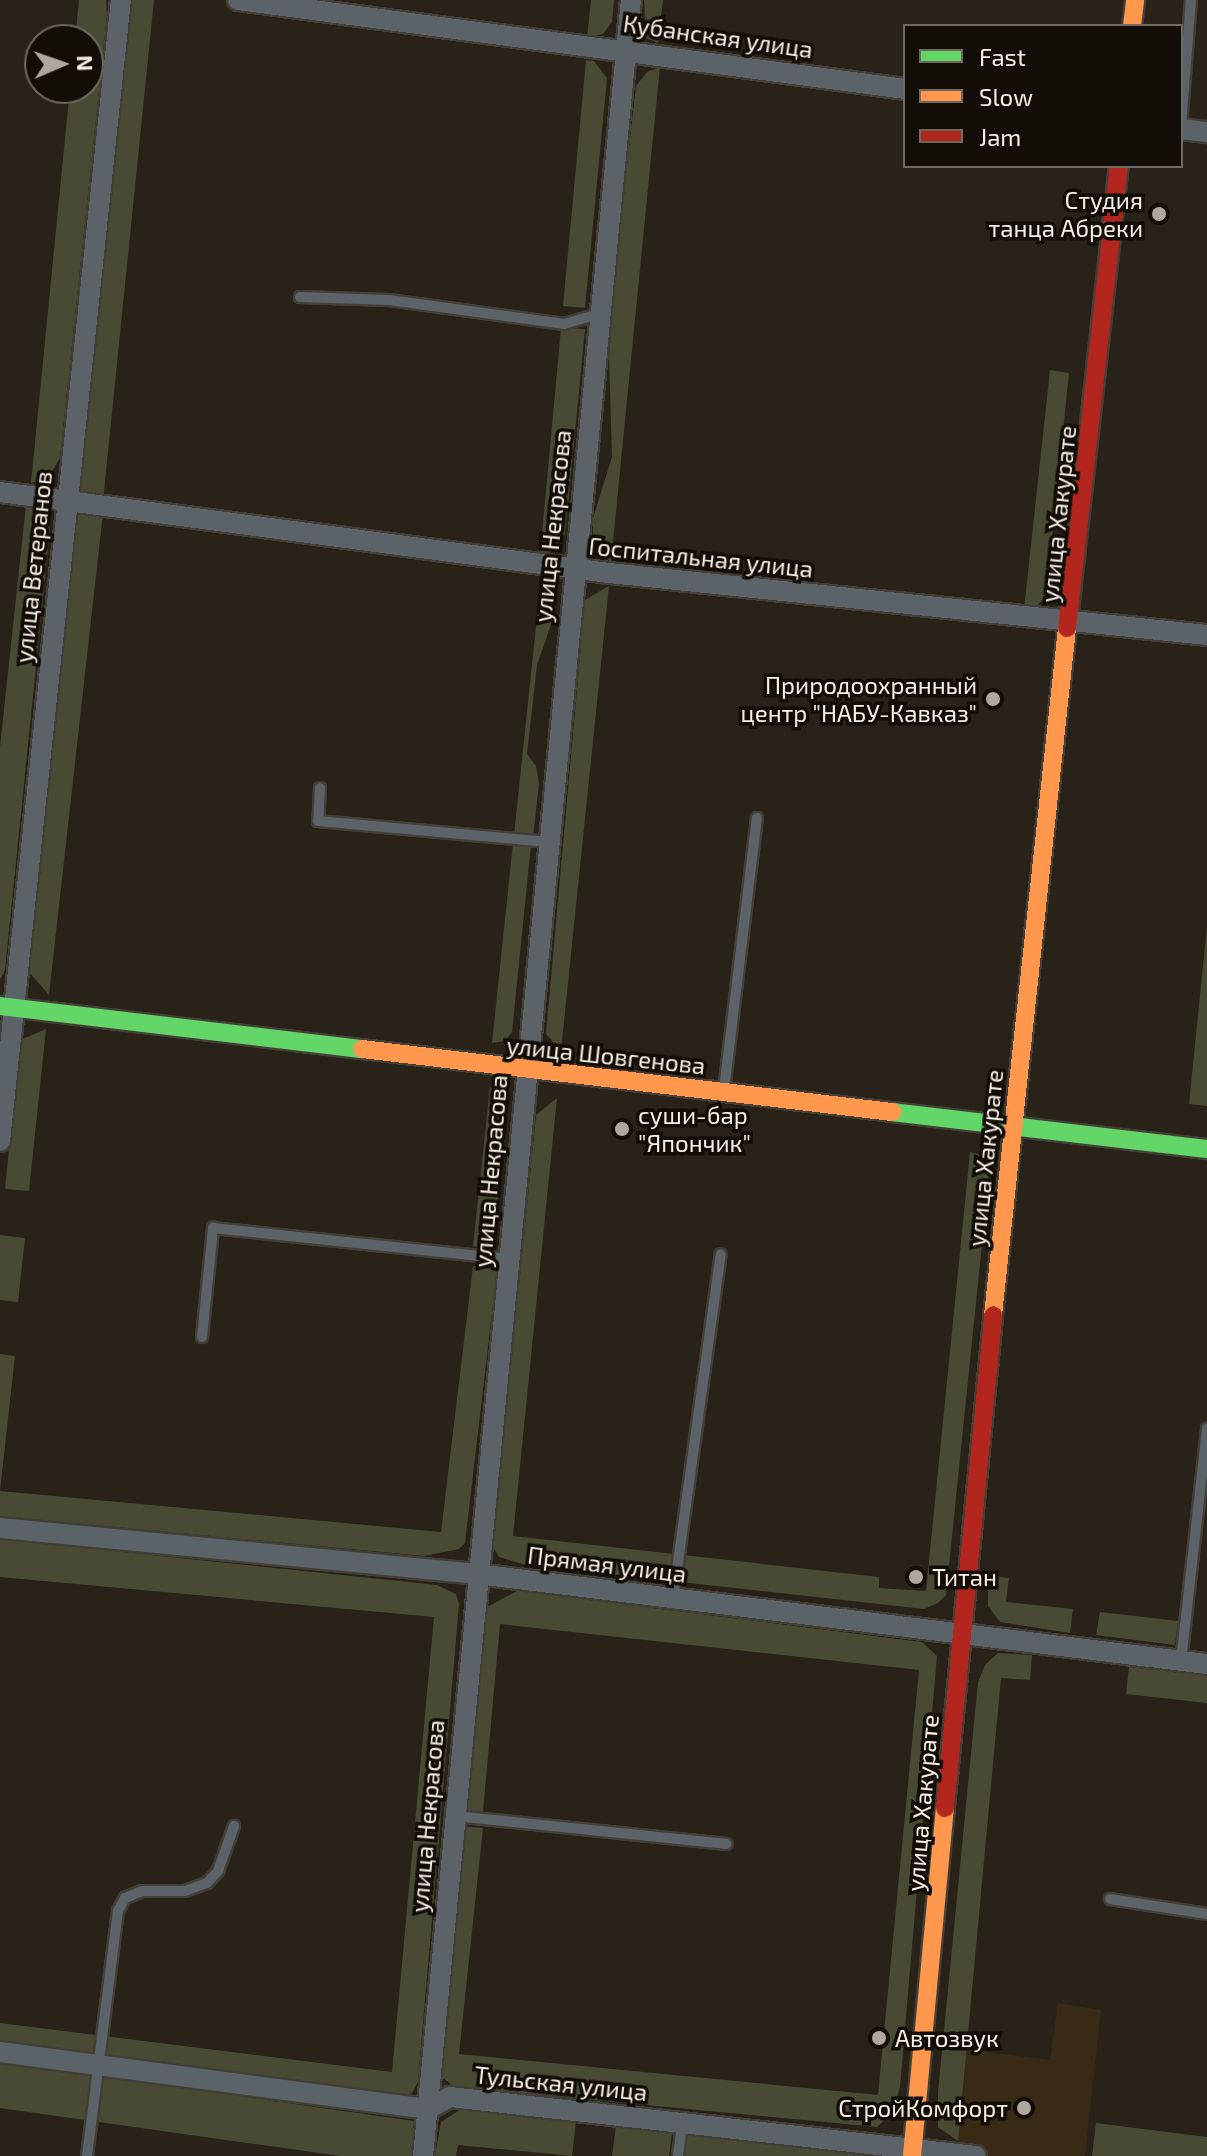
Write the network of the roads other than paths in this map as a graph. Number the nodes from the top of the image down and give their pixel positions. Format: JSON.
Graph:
{"nodes":[{"id":1,"x":121,"y":0,"type":"edge"},
{"id":2,"x":238,"y":0,"type":"edge"},
{"id":3,"x":631,"y":0,"type":"edge"},
{"id":4,"x":1135,"y":0,"type":"edge"},
{"id":5,"x":1191,"y":0,"type":"edge"},
{"id":6,"x":1132,"y":24,"type":"edge"},
{"id":7,"x":626,"y":49,"type":"junction"},
{"id":8,"x":903,"y":89,"type":"edge"},
{"id":9,"x":1183,"y":102,"type":"edge"},
{"id":10,"x":1183,"y":128,"type":"edge"},
{"id":11,"x":1207,"y":132,"type":"edge"},
{"id":12,"x":1119,"y":168,"type":"edge"},
{"id":13,"x":300,"y":297,"type":"dead end"},
{"id":14,"x":600,"y":314,"type":"junction"},
{"id":15,"x":0,"y":492,"type":"edge"},
{"id":16,"x":67,"y":500,"type":"junction"},
{"id":17,"x":574,"y":568,"type":"junction"},
{"id":18,"x":1070,"y":623,"type":"junction"},
{"id":19,"x":1207,"y":635,"type":"edge"},
{"id":20,"x":320,"y":788,"type":"dead end"},
{"id":21,"x":757,"y":818,"type":"dead end"},
{"id":22,"x":548,"y":842,"type":"junction"},
{"id":23,"x":7,"y":1007,"type":"edge"},
{"id":24,"x":526,"y":1069,"type":"junction"},
{"id":25,"x":723,"y":1092,"type":"junction"},
{"id":26,"x":1011,"y":1126,"type":"junction"},
{"id":27,"x":0,"y":1141,"type":"edge"},
{"id":28,"x":1207,"y":1149,"type":"edge"},
{"id":29,"x":721,"y":1254,"type":"dead end"},
{"id":30,"x":508,"y":1259,"type":"junction"},
{"id":31,"x":202,"y":1337,"type":"dead end"},
{"id":32,"x":1207,"y":1428,"type":"edge"},
{"id":33,"x":0,"y":1528,"type":"edge"},
{"id":34,"x":477,"y":1574,"type":"junction"},
{"id":35,"x":673,"y":1598,"type":"junction"},
{"id":36,"x":963,"y":1634,"type":"junction"},
{"id":37,"x":1181,"y":1661,"type":"junction"},
{"id":38,"x":1207,"y":1664,"type":"edge"},
{"id":39,"x":453,"y":1816,"type":"junction"},
{"id":40,"x":234,"y":1826,"type":"dead end"},
{"id":41,"x":727,"y":1844,"type":"dead end"},
{"id":42,"x":1110,"y":1899,"type":"dead end"},
{"id":43,"x":1207,"y":1914,"type":"edge"},
{"id":44,"x":0,"y":2052,"type":"edge"},
{"id":45,"x":102,"y":2066,"type":"junction"},
{"id":46,"x":428,"y":2109,"type":"junction"},
{"id":47,"x":682,"y":2122,"type":"junction"},
{"id":48,"x":912,"y":2152,"type":"edge"},
{"id":49,"x":87,"y":2156,"type":"edge"},
{"id":50,"x":423,"y":2156,"type":"edge"},
{"id":51,"x":678,"y":2156,"type":"edge"},
{"id":52,"x":976,"y":2156,"type":"edge"}],
"edges":[{"from":1,"to":16,"type":"street","name":"улица Ветеранов"},
{"from":2,"to":7,"type":"street","name":"Кубанская улица"},
{"from":3,"to":7,"type":"street","name":"улица Некрасова"},
{"from":4,"to":6,"type":"main road"},
{"from":5,"to":9,"type":"lane"},
{"from":7,"to":8,"type":"street","name":"Кубанская улица"},
{"from":7,"to":14,"type":"street","name":"улица Некрасова"},
{"from":10,"to":11,"type":"street"},
{"from":12,"to":18,"type":"main road","name":"улица Хакурате"},
{"from":13,"to":14,"type":"lane"},
{"from":14,"to":17,"type":"street","name":"улица Некрасова"},
{"from":15,"to":16,"type":"street","name":"Госпитальная улица"},
{"from":16,"to":17,"type":"street","name":"Госпитальная улица"},
{"from":16,"to":23,"type":"street","name":"улица Ветеранов"},
{"from":17,"to":18,"type":"street","name":"Госпитальная улица"},
{"from":17,"to":22,"type":"street","name":"улица Некрасова"},
{"from":18,"to":19,"type":"street","name":"Госпитальная улица"},
{"from":18,"to":26,"type":"main road","name":"улица Хакурате"},
{"from":20,"to":22,"type":"lane"},
{"from":21,"to":25,"type":"lane"},
{"from":22,"to":24,"type":"street","name":"улица Некрасова"},
{"from":23,"to":24,"type":"main road","name":"улица Шовгенова"},
{"from":23,"to":27,"type":"street","name":"улица Ветеранов"},
{"from":24,"to":25,"type":"main road","name":"улица Шовгенова"},
{"from":24,"to":30,"type":"street","name":"улица Некрасова"},
{"from":25,"to":26,"type":"main road","name":"улица Шовгенова"},
{"from":26,"to":28,"type":"main road","name":"улица Шовгенова"},
{"from":26,"to":36,"type":"main road","name":"улица Хакурате"},
{"from":29,"to":35,"type":"lane"},
{"from":30,"to":31,"type":"lane"},
{"from":30,"to":34,"type":"street","name":"улица Некрасова"},
{"from":32,"to":37,"type":"lane"},
{"from":33,"to":34,"type":"street","name":"Прямая улица"},
{"from":34,"to":35,"type":"street","name":"Прямая улица"},
{"from":34,"to":39,"type":"street","name":"улица Некрасова"},
{"from":35,"to":36,"type":"street","name":"Прямая улица"},
{"from":36,"to":37,"type":"street","name":"Прямая улица"},
{"from":36,"to":48,"type":"main road","name":"улица Хакурате"},
{"from":37,"to":38,"type":"street","name":"Прямая улица"},
{"from":39,"to":41,"type":"lane"},
{"from":39,"to":46,"type":"street","name":"улица Некрасова"},
{"from":40,"to":45,"type":"lane"},
{"from":42,"to":43,"type":"lane"},
{"from":44,"to":45,"type":"street","name":"Тульская улица"},
{"from":45,"to":46,"type":"street","name":"Тульская улица"},
{"from":45,"to":49,"type":"lane"},
{"from":46,"to":47,"type":"street","name":"Тульская улица"},
{"from":46,"to":50,"type":"street","name":"улица Некрасова"},
{"from":47,"to":48,"type":"street","name":"Тульская улица"},
{"from":47,"to":51,"type":"lane"},
{"from":48,"to":52,"type":"street","name":"Тульская улица"}]}
